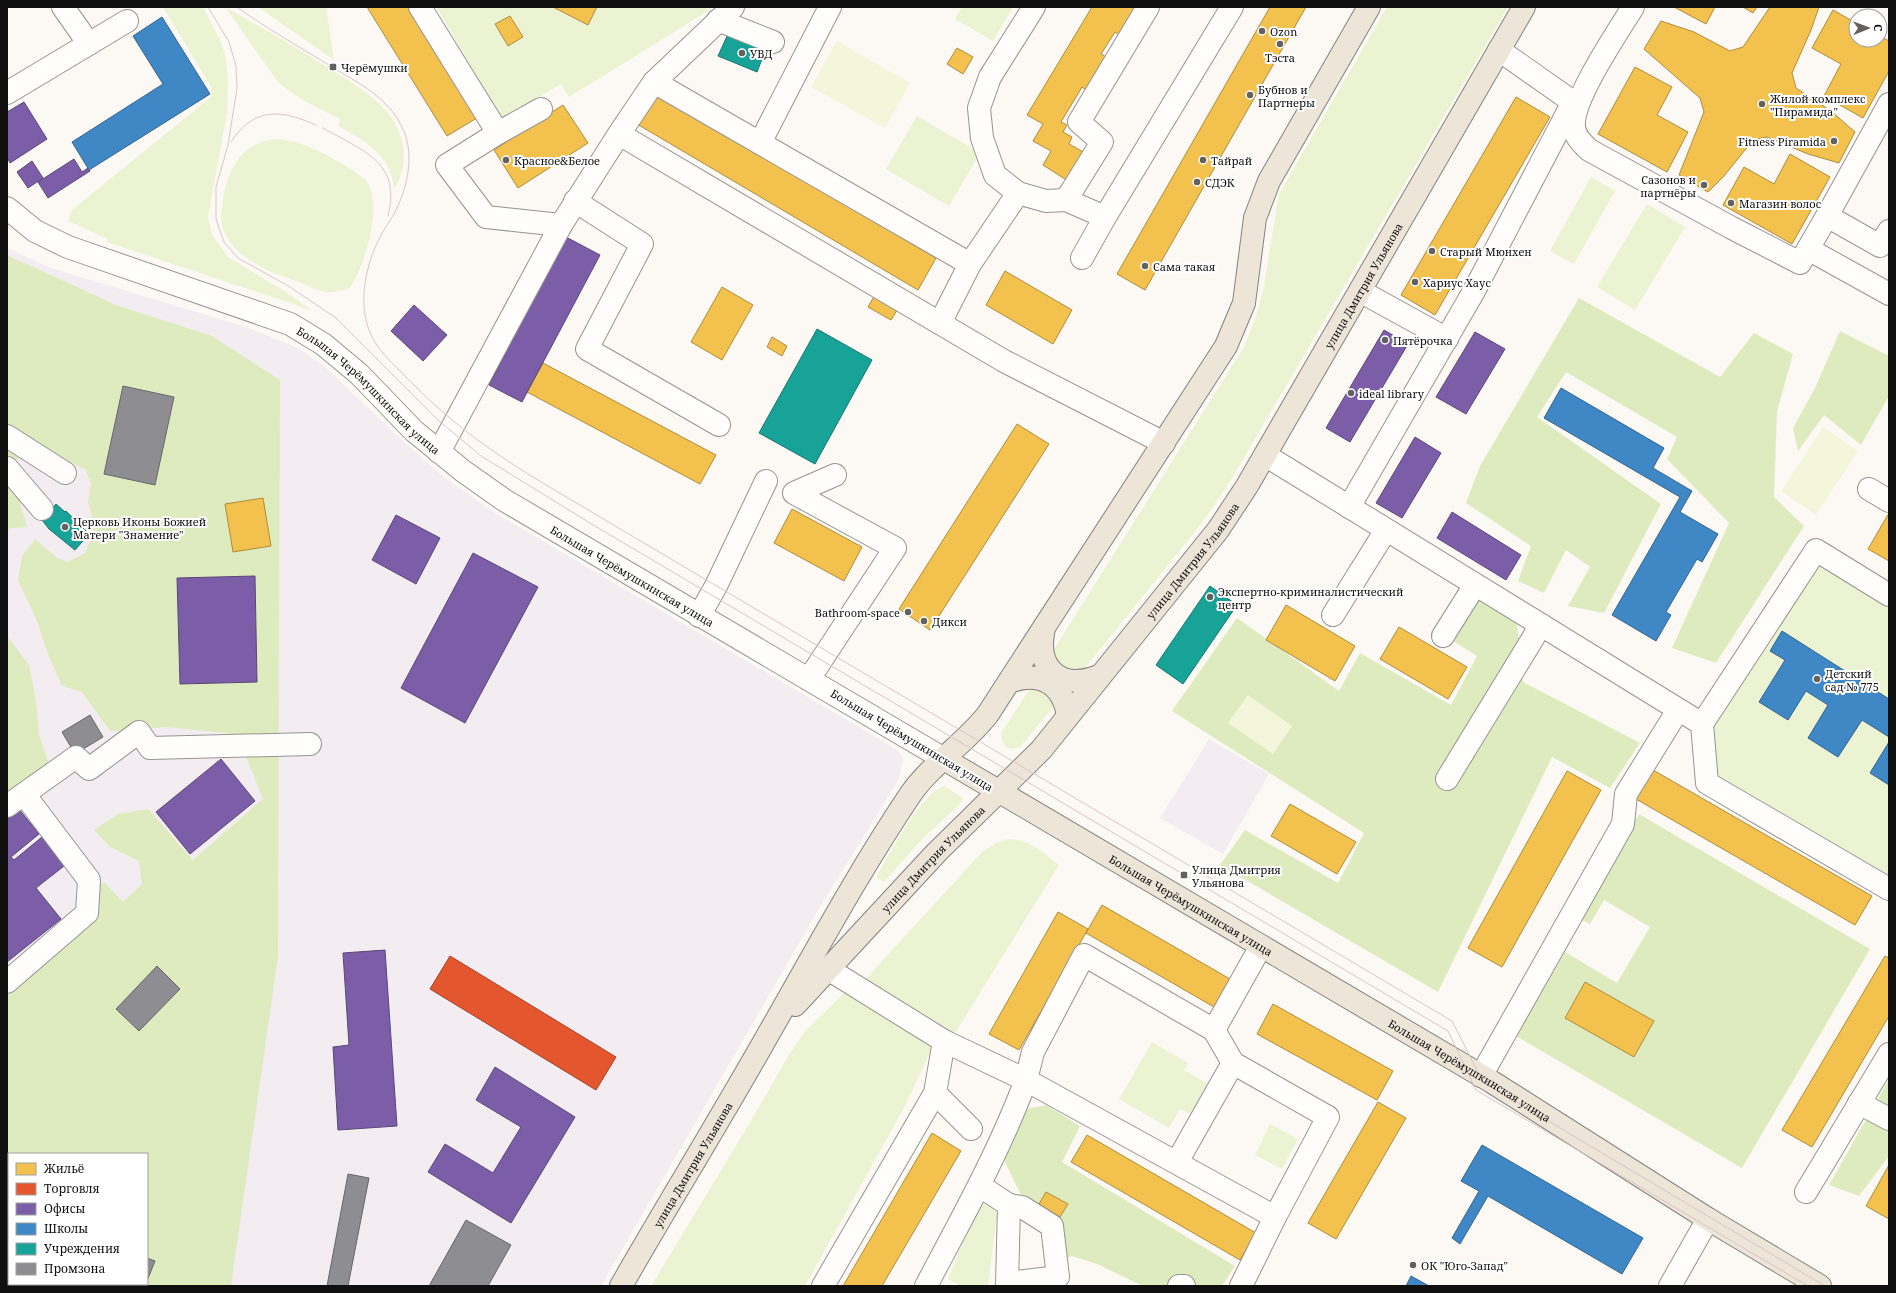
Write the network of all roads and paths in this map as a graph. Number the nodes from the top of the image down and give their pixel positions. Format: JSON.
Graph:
{"nodes":[{"id":1,"x":63,"y":7,"type":"edge"},
{"id":2,"x":420,"y":7,"type":"edge"},
{"id":3,"x":830,"y":7,"type":"edge"},
{"id":4,"x":1034,"y":7,"type":"edge"},
{"id":5,"x":1148,"y":7,"type":"edge"},
{"id":6,"x":1232,"y":7,"type":"edge"},
{"id":7,"x":1369,"y":7,"type":"edge"},
{"id":8,"x":1524,"y":7,"type":"edge"},
{"id":9,"x":1633,"y":7,"type":"edge"},
{"id":10,"x":726,"y":14,"type":"edge"},
{"id":11,"x":127,"y":21,"type":"dead end"},
{"id":12,"x":773,"y":42,"type":"dead end"},
{"id":13,"x":89,"y":44,"type":"junction"},
{"id":14,"x":1499,"y":50,"type":"junction"},
{"id":15,"x":654,"y":82,"type":"junction"},
{"id":16,"x":7,"y":93,"type":"edge"},
{"id":17,"x":1889,"y":104,"type":"edge"},
{"id":18,"x":541,"y":109,"type":"dead end"},
{"id":19,"x":498,"y":133,"type":"junction"},
{"id":20,"x":619,"y":134,"type":"junction"},
{"id":21,"x":760,"y":143,"type":"junction"},
{"id":22,"x":1018,"y":193,"type":"junction"},
{"id":23,"x":1066,"y":200,"type":"junction"},
{"id":24,"x":575,"y":201,"type":"junction"},
{"id":25,"x":7,"y":208,"type":"edge"},
{"id":26,"x":1827,"y":216,"type":"junction"},
{"id":27,"x":1105,"y":218,"type":"junction"},
{"id":28,"x":561,"y":225,"type":"junction"},
{"id":29,"x":1889,"y":231,"type":"edge"},
{"id":30,"x":1808,"y":250,"type":"junction"},
{"id":31,"x":1082,"y":258,"type":"dead end"},
{"id":32,"x":970,"y":264,"type":"junction"},
{"id":33,"x":1360,"y":290,"type":"junction"},
{"id":34,"x":1889,"y":294,"type":"edge"},
{"id":35,"x":940,"y":323,"type":"junction"},
{"id":36,"x":1447,"y":339,"type":"junction"},
{"id":37,"x":719,"y":425,"type":"dead end"},
{"id":38,"x":7,"y":436,"type":"edge"},
{"id":39,"x":1164,"y":443,"type":"junction"},
{"id":40,"x":439,"y":452,"type":"junction"},
{"id":41,"x":1264,"y":455,"type":"junction"},
{"id":42,"x":7,"y":468,"type":"edge"},
{"id":43,"x":65,"y":473,"type":"dead end"},
{"id":44,"x":835,"y":475,"type":"dead end"},
{"id":45,"x":766,"y":481,"type":"dead end"},
{"id":46,"x":1869,"y":489,"type":"dead end"},
{"id":47,"x":1889,"y":500,"type":"edge"},
{"id":48,"x":1349,"y":507,"type":"junction"},
{"id":49,"x":42,"y":508,"type":"dead end"},
{"id":50,"x":1386,"y":530,"type":"junction"},
{"id":51,"x":1475,"y":584,"type":"junction"},
{"id":52,"x":1889,"y":595,"type":"edge"},
{"id":53,"x":1333,"y":615,"type":"dead end"},
{"id":54,"x":699,"y":616,"type":"junction"},
{"id":55,"x":1541,"y":625,"type":"junction"},
{"id":56,"x":1044,"y":628,"type":"junction"},
{"id":57,"x":1443,"y":636,"type":"dead end"},
{"id":58,"x":1099,"y":676,"type":"junction"},
{"id":59,"x":809,"y":679,"type":"junction"},
{"id":60,"x":1009,"y":682,"type":"junction"},
{"id":61,"x":1678,"y":710,"type":"junction"},
{"id":62,"x":1068,"y":716,"type":"junction"},
{"id":63,"x":1702,"y":724,"type":"junction"},
{"id":64,"x":310,"y":744,"type":"dead end"},
{"id":65,"x":944,"y":759,"type":"junction"},
{"id":66,"x":1447,"y":779,"type":"dead end"},
{"id":67,"x":999,"y":792,"type":"junction"},
{"id":68,"x":24,"y":794,"type":"junction"},
{"id":69,"x":7,"y":806,"type":"edge"},
{"id":70,"x":1889,"y":890,"type":"edge"},
{"id":71,"x":1260,"y":946,"type":"junction"},
{"id":72,"x":828,"y":969,"type":"junction"},
{"id":73,"x":7,"y":982,"type":"edge"},
{"id":74,"x":1214,"y":1030,"type":"junction"},
{"id":75,"x":944,"y":1040,"type":"junction"},
{"id":76,"x":764,"y":1042,"type":"junction"},
{"id":77,"x":1889,"y":1054,"type":"edge"},
{"id":78,"x":1234,"y":1063,"type":"junction"},
{"id":79,"x":1481,"y":1076,"type":"junction"},
{"id":80,"x":1026,"y":1080,"type":"junction"},
{"id":81,"x":935,"y":1093,"type":"junction"},
{"id":82,"x":1859,"y":1103,"type":"junction"},
{"id":83,"x":1889,"y":1119,"type":"edge"},
{"id":84,"x":971,"y":1129,"type":"dead end"},
{"id":85,"x":1177,"y":1162,"type":"junction"},
{"id":86,"x":980,"y":1186,"type":"junction"},
{"id":87,"x":1806,"y":1192,"type":"dead end"},
{"id":88,"x":1009,"y":1205,"type":"junction"},
{"id":89,"x":1275,"y":1217,"type":"junction"},
{"id":90,"x":1708,"y":1219,"type":"junction"},
{"id":91,"x":1007,"y":1285,"type":"edge"},
{"id":92,"x":621,"y":1286,"type":"edge"},
{"id":93,"x":823,"y":1286,"type":"edge"},
{"id":94,"x":926,"y":1286,"type":"edge"},
{"id":95,"x":1179,"y":1286,"type":"edge"},
{"id":96,"x":1184,"y":1286,"type":"edge"},
{"id":97,"x":1240,"y":1286,"type":"edge"},
{"id":98,"x":1670,"y":1286,"type":"edge"},
{"id":99,"x":1820,"y":1286,"type":"edge"}],
"edges":[{"from":1,"to":13,"type":"street"},
{"from":2,"to":19,"type":"street"},
{"from":3,"to":21,"type":"street"},
{"from":4,"to":22,"type":"street"},
{"from":5,"to":23,"type":"street"},
{"from":6,"to":27,"type":"street"},
{"from":7,"to":39,"type":"main road","name":"улица Дмитрия Ульянова"},
{"from":8,"to":14,"type":"main road","name":"улица Дмитрия Ульянова"},
{"from":9,"to":30,"type":"street"},
{"from":10,"to":12,"type":"street"},
{"from":10,"to":15,"type":"street"},
{"from":11,"to":13,"type":"street"},
{"from":13,"to":16,"type":"street"},
{"from":14,"to":33,"type":"main road","name":"улица Дмитрия Ульянова"},
{"from":14,"to":36,"type":"street"},
{"from":15,"to":20,"type":"street"},
{"from":15,"to":21,"type":"street"},
{"from":17,"to":26,"type":"street"},
{"from":18,"to":19,"type":"street"},
{"from":19,"to":28,"type":"street"},
{"from":20,"to":24,"type":"street"},
{"from":20,"to":35,"type":"street"},
{"from":21,"to":32,"type":"street"},
{"from":22,"to":23,"type":"street"},
{"from":22,"to":32,"type":"street"},
{"from":23,"to":27,"type":"street"},
{"from":24,"to":28,"type":"street"},
{"from":24,"to":37,"type":"street"},
{"from":25,"to":40,"type":"street","name":"Большая Черёмушкинская улица"},
{"from":26,"to":29,"type":"street"},
{"from":26,"to":30,"type":"street"},
{"from":27,"to":31,"type":"street"},
{"from":28,"to":40,"type":"street"},
{"from":30,"to":34,"type":"street"},
{"from":32,"to":35,"type":"street"},
{"from":33,"to":36,"type":"street"},
{"from":33,"to":41,"type":"main road","name":"улица Дмитрия Ульянова"},
{"from":35,"to":39,"type":"street"},
{"from":36,"to":48,"type":"street"},
{"from":38,"to":43,"type":"street"},
{"from":39,"to":56,"type":"main road","name":"улица Дмитрия Ульянова"},
{"from":40,"to":54,"type":"street","name":"Большая Черёмушкинская улица"},
{"from":41,"to":48,"type":"street"},
{"from":41,"to":58,"type":"main road","name":"улица Дмитрия Ульянова"},
{"from":42,"to":49,"type":"street"},
{"from":44,"to":59,"type":"street"},
{"from":45,"to":54,"type":"street"},
{"from":46,"to":47,"type":"street"},
{"from":48,"to":50,"type":"street"},
{"from":50,"to":51,"type":"street"},
{"from":50,"to":53,"type":"street"},
{"from":51,"to":55,"type":"street"},
{"from":51,"to":57,"type":"street"},
{"from":52,"to":63,"type":"street"},
{"from":54,"to":59,"type":"street","name":"Большая Черёмушкинская улица"},
{"from":55,"to":61,"type":"street"},
{"from":55,"to":66,"type":"street"},
{"from":56,"to":58,"type":"main road"},
{"from":56,"to":60,"type":"main road","name":"улица Дмитрия Ульянова"},
{"from":58,"to":62,"type":"main road","name":"улица Дмитрия Ульянова"},
{"from":59,"to":65,"type":"street","name":"Большая Черёмушкинская улица"},
{"from":60,"to":62,"type":"main road"},
{"from":60,"to":65,"type":"main road","name":"улица Дмитрия Ульянова"},
{"from":61,"to":63,"type":"street"},
{"from":61,"to":79,"type":"street"},
{"from":62,"to":67,"type":"main road","name":"улица Дмитрия Ульянова"},
{"from":63,"to":70,"type":"street"},
{"from":64,"to":68,"type":"street"},
{"from":65,"to":67,"type":"main road","name":"Большая Черёмушкинская улица"},
{"from":65,"to":76,"type":"main road","name":"улица Дмитрия Ульянова"},
{"from":67,"to":71,"type":"main road","name":"Большая Черёмушкинская улица"},
{"from":67,"to":72,"type":"main road","name":"улица Дмитрия Ульянова"},
{"from":68,"to":69,"type":"street"},
{"from":68,"to":73,"type":"street"},
{"from":71,"to":74,"type":"street"},
{"from":71,"to":79,"type":"main road","name":"Большая Черёмушкинская улица"},
{"from":72,"to":75,"type":"street"},
{"from":72,"to":76,"type":"main road","name":"улица Дмитрия Ульянова"},
{"from":74,"to":78,"type":"street"},
{"from":74,"to":80,"type":"street"},
{"from":75,"to":80,"type":"street"},
{"from":75,"to":81,"type":"street"},
{"from":76,"to":92,"type":"main road","name":"улица Дмитрия Ульянова"},
{"from":77,"to":82,"type":"street"},
{"from":78,"to":85,"type":"street"},
{"from":78,"to":89,"type":"street"},
{"from":79,"to":90,"type":"main road","name":"Большая Черёмушкинская улица"},
{"from":80,"to":85,"type":"street"},
{"from":80,"to":86,"type":"street"},
{"from":81,"to":84,"type":"street"},
{"from":81,"to":93,"type":"street"},
{"from":82,"to":83,"type":"street"},
{"from":82,"to":87,"type":"street"},
{"from":85,"to":89,"type":"street"},
{"from":86,"to":88,"type":"street"},
{"from":86,"to":94,"type":"street"},
{"from":88,"to":91,"type":"street"},
{"from":88,"to":91,"type":"street"},
{"from":89,"to":97,"type":"street"},
{"from":90,"to":98,"type":"street"},
{"from":90,"to":99,"type":"main road","name":"Большая Черёмушкинская улица"},
{"from":95,"to":96,"type":"street"}]}
